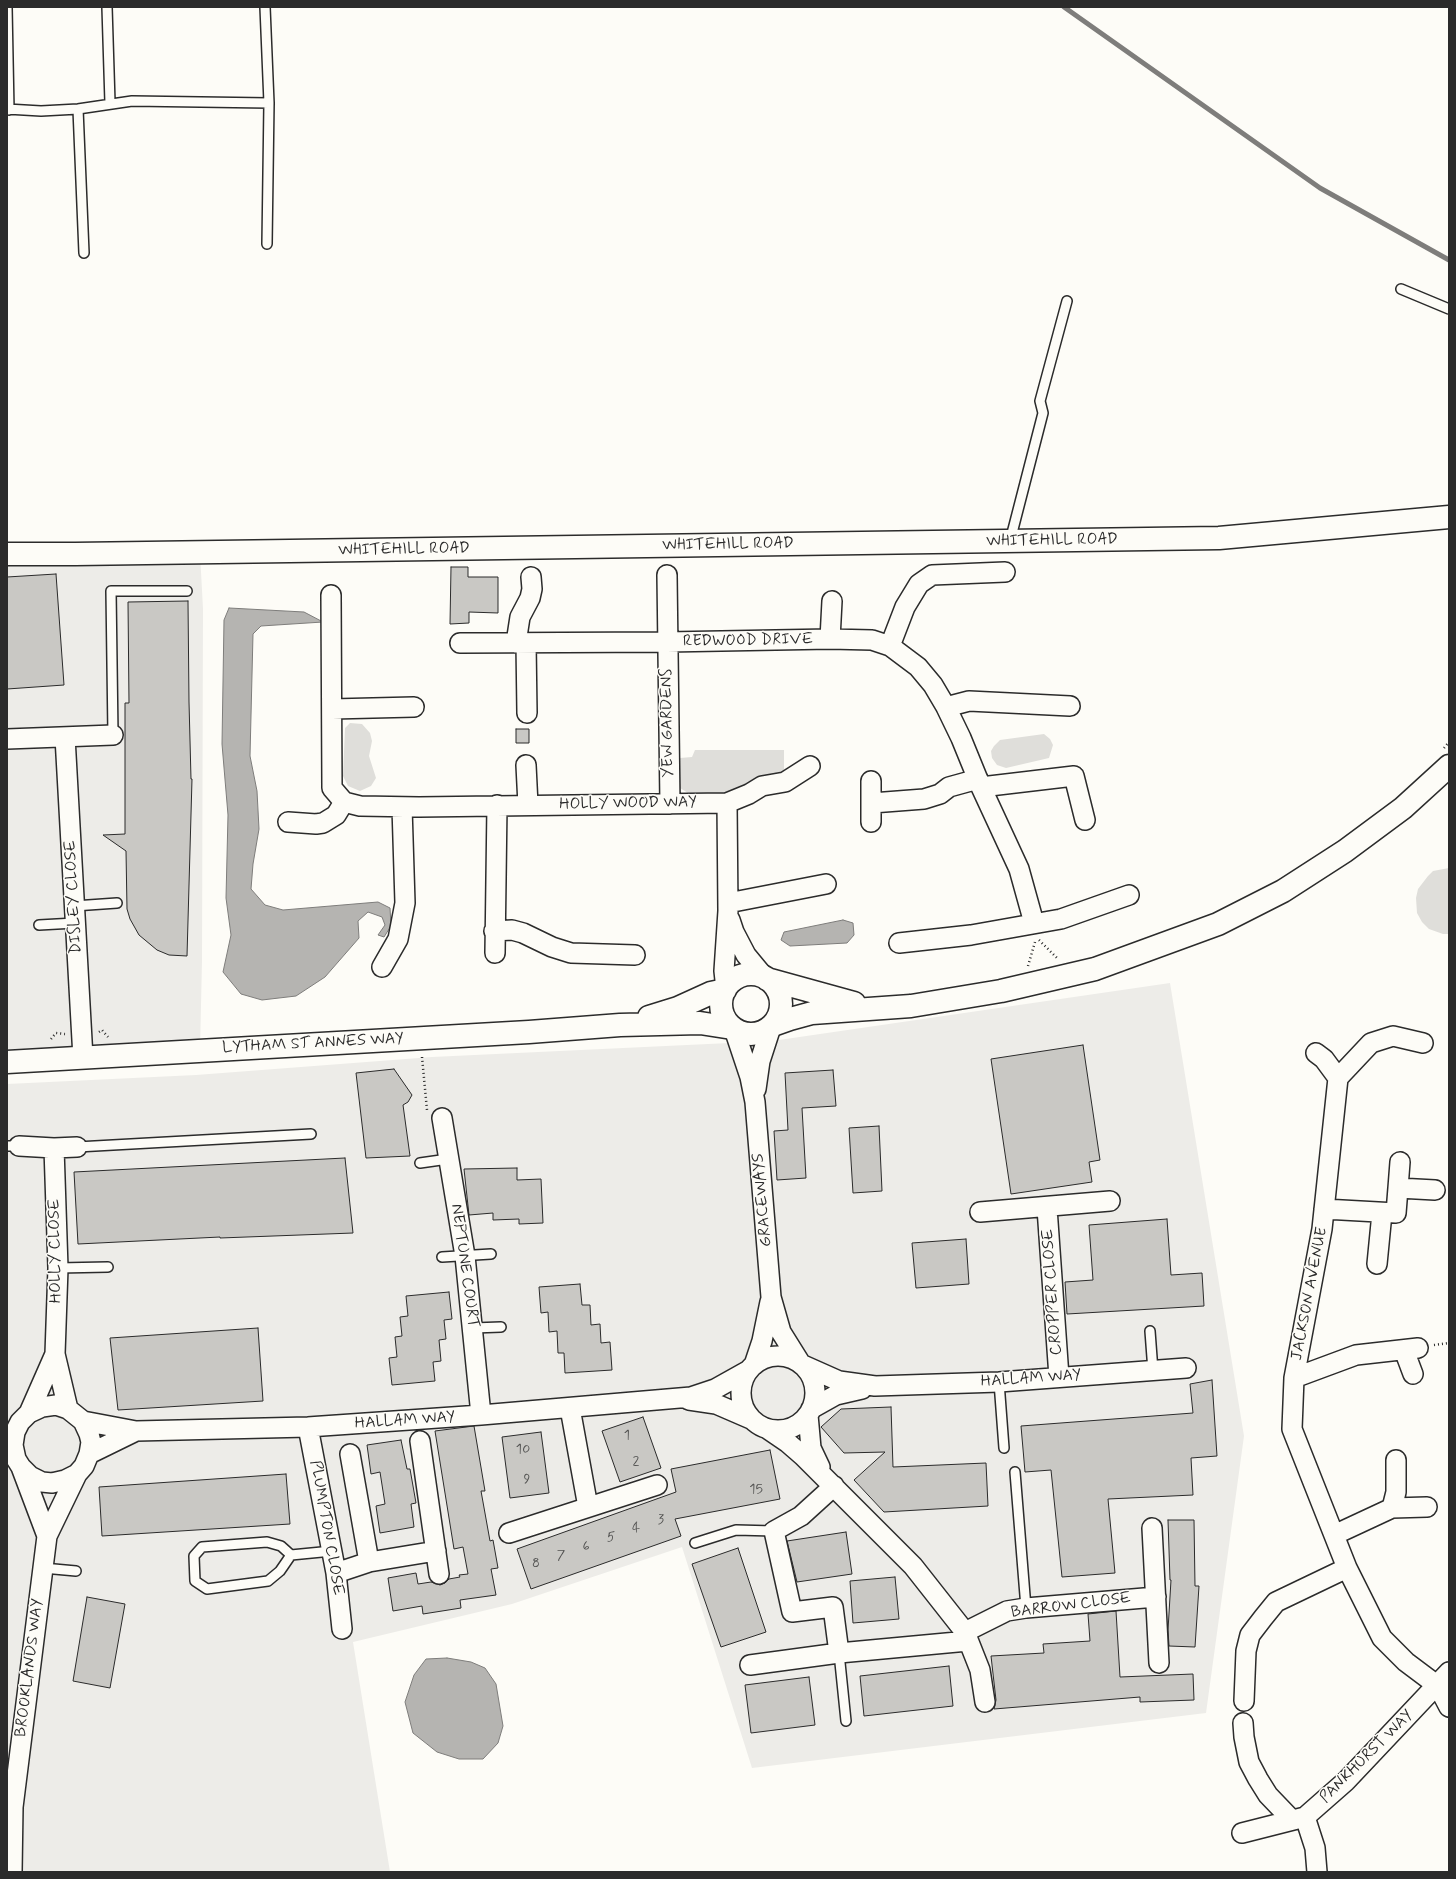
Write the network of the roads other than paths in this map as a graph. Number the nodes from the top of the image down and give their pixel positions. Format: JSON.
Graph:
{"nodes":[{"id":1,"x":7,"y":7,"type":"edge"},
{"id":2,"x":107,"y":7,"type":"edge"},
{"id":3,"x":265,"y":7,"type":"edge"},
{"id":4,"x":110,"y":103,"type":"junction"},
{"id":5,"x":269,"y":103,"type":"junction"},
{"id":6,"x":8,"y":109,"type":"edge"},
{"id":7,"x":78,"y":109,"type":"junction"},
{"id":8,"x":267,"y":244,"type":"dead end"},
{"id":9,"x":84,"y":253,"type":"dead end"},
{"id":10,"x":1401,"y":289,"type":"dead end"},
{"id":11,"x":1067,"y":301,"type":"dead end"},
{"id":12,"x":1449,"y":309,"type":"edge"},
{"id":13,"x":1449,"y":517,"type":"edge"},
{"id":14,"x":1010,"y":541,"type":"junction"},
{"id":15,"x":7,"y":554,"type":"edge"},
{"id":16,"x":1005,"y":572,"type":"dead end"},
{"id":17,"x":667,"y":575,"type":"dead end"},
{"id":18,"x":531,"y":577,"type":"dead end"},
{"id":19,"x":187,"y":591,"type":"dead end"},
{"id":20,"x":331,"y":596,"type":"dead end"},
{"id":21,"x":832,"y":601,"type":"dead end"},
{"id":22,"x":830,"y":639,"type":"junction"},
{"id":23,"x":667,"y":642,"type":"junction"},
{"id":24,"x":460,"y":643,"type":"dead end"},
{"id":25,"x":521,"y":643,"type":"junction"},
{"id":26,"x":890,"y":646,"type":"junction"},
{"id":27,"x":1070,"y":706,"type":"dead end"},
{"id":28,"x":414,"y":707,"type":"dead end"},
{"id":29,"x":946,"y":707,"type":"junction"},
{"id":30,"x":332,"y":709,"type":"junction"},
{"id":31,"x":527,"y":713,"type":"dead end"},
{"id":32,"x":113,"y":735,"type":"joint"},
{"id":33,"x":65,"y":737,"type":"junction"},
{"id":34,"x":7,"y":739,"type":"edge"},
{"id":35,"x":1446,"y":757,"type":"edge"},
{"id":36,"x":526,"y":765,"type":"dead end"},
{"id":37,"x":810,"y":766,"type":"dead end"},
{"id":38,"x":871,"y":781,"type":"dead end"},
{"id":39,"x":979,"y":783,"type":"junction"},
{"id":40,"x":344,"y":802,"type":"junction"},
{"id":41,"x":727,"y":803,"type":"junction"},
{"id":42,"x":872,"y":803,"type":"junction"},
{"id":43,"x":670,"y":804,"type":"junction"},
{"id":44,"x":497,"y":805,"type":"junction"},
{"id":45,"x":528,"y":805,"type":"junction"},
{"id":46,"x":402,"y":807,"type":"junction"},
{"id":47,"x":1085,"y":820,"type":"dead end"},
{"id":48,"x":288,"y":822,"type":"dead end"},
{"id":49,"x":872,"y":822,"type":"dead end"},
{"id":50,"x":826,"y":884,"type":"dead end"},
{"id":51,"x":1129,"y":895,"type":"dead end"},
{"id":52,"x":118,"y":903,"type":"dead end"},
{"id":53,"x":728,"y":907,"type":"junction"},
{"id":54,"x":75,"y":915,"type":"junction"},
{"id":55,"x":1034,"y":923,"type":"junction"},
{"id":56,"x":40,"y":925,"type":"dead end"},
{"id":57,"x":494,"y":931,"type":"junction"},
{"id":58,"x":900,"y":944,"type":"dead end"},
{"id":59,"x":495,"y":953,"type":"dead end"},
{"id":60,"x":635,"y":955,"type":"dead end"},
{"id":61,"x":382,"y":967,"type":"dead end"},
{"id":62,"x":766,"y":978,"type":"junction"},
{"id":63,"x":725,"y":990,"type":"junction"},
{"id":64,"x":876,"y":1008,"type":"junction"},
{"id":65,"x":620,"y":1025,"type":"junction"},
{"id":66,"x":772,"y":1026,"type":"junction"},
{"id":67,"x":733,"y":1028,"type":"junction"},
{"id":68,"x":1423,"y":1043,"type":"dead end"},
{"id":69,"x":1316,"y":1053,"type":"dead end"},
{"id":70,"x":84,"y":1058,"type":"junction"},
{"id":71,"x":7,"y":1062,"type":"edge"},
{"id":72,"x":1338,"y":1078,"type":"junction"},
{"id":73,"x":755,"y":1102,"type":"junction"},
{"id":74,"x":442,"y":1118,"type":"road end"},
{"id":75,"x":311,"y":1134,"type":"dead end"},
{"id":76,"x":13,"y":1146,"type":"edge"},
{"id":77,"x":77,"y":1147,"type":"joint"},
{"id":78,"x":54,"y":1148,"type":"junction"},
{"id":79,"x":448,"y":1159,"type":"junction"},
{"id":80,"x":1400,"y":1162,"type":"dead end"},
{"id":81,"x":420,"y":1163,"type":"dead end"},
{"id":82,"x":1398,"y":1188,"type":"junction"},
{"id":83,"x":1435,"y":1190,"type":"dead end"},
{"id":84,"x":1110,"y":1201,"type":"dead end"},
{"id":85,"x":1047,"y":1208,"type":"junction"},
{"id":86,"x":1324,"y":1209,"type":"junction"},
{"id":87,"x":980,"y":1212,"type":"dead end"},
{"id":88,"x":1382,"y":1213,"type":"junction"},
{"id":89,"x":491,"y":1254,"type":"dead end"},
{"id":90,"x":465,"y":1256,"type":"junction"},
{"id":91,"x":442,"y":1257,"type":"dead end"},
{"id":92,"x":1377,"y":1264,"type":"dead end"},
{"id":93,"x":108,"y":1267,"type":"dead end"},
{"id":94,"x":58,"y":1268,"type":"junction"},
{"id":95,"x":771,"y":1297,"type":"junction"},
{"id":96,"x":501,"y":1327,"type":"dead end"},
{"id":97,"x":472,"y":1328,"type":"junction"},
{"id":98,"x":1150,"y":1331,"type":"dead end"},
{"id":99,"x":55,"y":1354,"type":"junction"},
{"id":100,"x":802,"y":1365,"type":"junction"},
{"id":101,"x":752,"y":1367,"type":"junction"},
{"id":102,"x":1186,"y":1368,"type":"dead end"},
{"id":103,"x":1153,"y":1371,"type":"junction"},
{"id":104,"x":1413,"y":1374,"type":"dead end"},
{"id":105,"x":1058,"y":1377,"type":"junction"},
{"id":106,"x":1294,"y":1378,"type":"junction"},
{"id":107,"x":999,"y":1382,"type":"junction"},
{"id":108,"x":875,"y":1386,"type":"junction"},
{"id":109,"x":673,"y":1399,"type":"junction"},
{"id":110,"x":570,"y":1408,"type":"junction"},
{"id":111,"x":68,"y":1409,"type":"junction"},
{"id":112,"x":810,"y":1412,"type":"junction"},
{"id":113,"x":481,"y":1415,"type":"junction"},
{"id":114,"x":19,"y":1421,"type":"edge"},
{"id":115,"x":83,"y":1422,"type":"junction"},
{"id":116,"x":760,"y":1424,"type":"junction"},
{"id":117,"x":308,"y":1427,"type":"junction"},
{"id":118,"x":136,"y":1432,"type":"junction"},
{"id":119,"x":420,"y":1441,"type":"dead end"},
{"id":120,"x":1004,"y":1448,"type":"dead end"},
{"id":121,"x":89,"y":1454,"type":"junction"},
{"id":122,"x":350,"y":1454,"type":"dead end"},
{"id":123,"x":1396,"y":1460,"type":"dead end"},
{"id":124,"x":15,"y":1461,"type":"edge"},
{"id":125,"x":1015,"y":1472,"type":"dead end"},
{"id":126,"x":77,"y":1474,"type":"junction"},
{"id":127,"x":657,"y":1485,"type":"dead end"},
{"id":128,"x":834,"y":1486,"type":"junction"},
{"id":129,"x":588,"y":1507,"type":"junction"},
{"id":130,"x":1426,"y":1507,"type":"dead end"},
{"id":131,"x":1392,"y":1508,"type":"junction"},
{"id":132,"x":1152,"y":1528,"type":"dead end"},
{"id":133,"x":774,"y":1531,"type":"junction"},
{"id":134,"x":509,"y":1533,"type":"dead end"},
{"id":135,"x":1334,"y":1535,"type":"junction"},
{"id":136,"x":47,"y":1536,"type":"junction"},
{"id":137,"x":695,"y":1543,"type":"dead end"},
{"id":138,"x":332,"y":1551,"type":"junction"},
{"id":139,"x":436,"y":1551,"type":"junction"},
{"id":140,"x":291,"y":1555,"type":"junction"},
{"id":141,"x":369,"y":1562,"type":"junction"},
{"id":142,"x":43,"y":1568,"type":"junction"},
{"id":143,"x":1347,"y":1568,"type":"junction"},
{"id":144,"x":76,"y":1571,"type":"dead end"},
{"id":145,"x":336,"y":1573,"type":"junction"},
{"id":146,"x":439,"y":1574,"type":"dead end"},
{"id":147,"x":1156,"y":1597,"type":"junction"},
{"id":148,"x":1026,"y":1608,"type":"junction"},
{"id":149,"x":342,"y":1629,"type":"dead end"},
{"id":150,"x":966,"y":1637,"type":"junction"},
{"id":151,"x":838,"y":1653,"type":"junction"},
{"id":152,"x":1158,"y":1663,"type":"dead end"},
{"id":153,"x":750,"y":1665,"type":"dead end"},
{"id":154,"x":1443,"y":1679,"type":"edge"},
{"id":155,"x":1244,"y":1701,"type":"dead end"},
{"id":156,"x":985,"y":1702,"type":"dead end"},
{"id":157,"x":1449,"y":1707,"type":"edge"},
{"id":158,"x":846,"y":1721,"type":"dead end"},
{"id":159,"x":1243,"y":1723,"type":"dead end"},
{"id":160,"x":1299,"y":1819,"type":"junction"},
{"id":161,"x":1242,"y":1833,"type":"dead end"},
{"id":162,"x":12,"y":1872,"type":"edge"},
{"id":163,"x":1317,"y":1872,"type":"edge"}],
"edges":[{"from":1,"to":6,"type":"lane"},
{"from":2,"to":4,"type":"lane"},
{"from":3,"to":5,"type":"lane"},
{"from":4,"to":5,"type":"lane"},
{"from":4,"to":7,"type":"lane"},
{"from":5,"to":8,"type":"lane"},
{"from":6,"to":7,"type":"lane"},
{"from":7,"to":9,"type":"lane"},
{"from":10,"to":12,"type":"lane"},
{"from":11,"to":14,"type":"lane"},
{"from":13,"to":14,"type":"main road","name":"WHITEHILL ROAD"},
{"from":14,"to":15,"type":"main road","name":"WHITEHILL ROAD"},
{"from":16,"to":26,"type":"street"},
{"from":17,"to":23,"type":"street","name":"YEW GARDENS"},
{"from":18,"to":25,"type":"street"},
{"from":19,"to":32,"type":"lane"},
{"from":20,"to":30,"type":"street"},
{"from":21,"to":22,"type":"street","name":"REDWOOD DRIVE"},
{"from":22,"to":23,"type":"street","name":"REDWOOD DRIVE"},
{"from":22,"to":26,"type":"street","name":"REDWOOD DRIVE"},
{"from":23,"to":25,"type":"street"},
{"from":23,"to":43,"type":"street","name":"YEW GARDENS"},
{"from":24,"to":25,"type":"street"},
{"from":25,"to":31,"type":"street"},
{"from":26,"to":29,"type":"street","name":"REDWOOD DRIVE"},
{"from":27,"to":29,"type":"street"},
{"from":28,"to":30,"type":"street"},
{"from":29,"to":39,"type":"street","name":"REDWOOD DRIVE"},
{"from":30,"to":40,"type":"street"},
{"from":32,"to":33,"type":"street"},
{"from":33,"to":34,"type":"street"},
{"from":33,"to":54,"type":"street","name":"DISLEY CLOSE"},
{"from":35,"to":64,"type":"main road"},
{"from":36,"to":45,"type":"street"},
{"from":37,"to":41,"type":"street","name":"HOLLY WOOD WAY"},
{"from":38,"to":42,"type":"street"},
{"from":39,"to":42,"type":"street"},
{"from":39,"to":47,"type":"street"},
{"from":39,"to":55,"type":"street","name":"REDWOOD DRIVE"},
{"from":40,"to":46,"type":"street","name":"HOLLY WOOD WAY"},
{"from":40,"to":48,"type":"street"},
{"from":41,"to":43,"type":"street","name":"HOLLY WOOD WAY"},
{"from":41,"to":53,"type":"street"},
{"from":42,"to":49,"type":"street"},
{"from":43,"to":45,"type":"street","name":"HOLLY WOOD WAY"},
{"from":44,"to":45,"type":"street","name":"HOLLY WOOD WAY"},
{"from":44,"to":46,"type":"street","name":"HOLLY WOOD WAY"},
{"from":44,"to":57,"type":"street"},
{"from":46,"to":61,"type":"street"},
{"from":50,"to":53,"type":"street"},
{"from":51,"to":55,"type":"street"},
{"from":52,"to":54,"type":"lane"},
{"from":53,"to":62,"type":"street"},
{"from":53,"to":63,"type":"street"},
{"from":54,"to":56,"type":"lane"},
{"from":54,"to":70,"type":"street","name":"DISLEY CLOSE"},
{"from":55,"to":58,"type":"street"},
{"from":57,"to":59,"type":"street"},
{"from":57,"to":60,"type":"street"},
{"from":62,"to":63,"type":"main road"},
{"from":62,"to":64,"type":"main road"},
{"from":62,"to":66,"type":"main road"},
{"from":63,"to":65,"type":"main road","name":"LYTHAM ST ANNES WAY"},
{"from":63,"to":67,"type":"main road"},
{"from":64,"to":66,"type":"main road"},
{"from":65,"to":67,"type":"main road","name":"LYTHAM ST ANNES WAY"},
{"from":65,"to":70,"type":"main road","name":"LYTHAM ST ANNES WAY"},
{"from":66,"to":67,"type":"main road"},
{"from":66,"to":73,"type":"street","name":"GRACEWAYS"},
{"from":67,"to":73,"type":"street","name":"GRACEWAYS"},
{"from":68,"to":72,"type":"street"},
{"from":69,"to":72,"type":"street"},
{"from":70,"to":71,"type":"main road","name":"LYTHAM ST ANNES WAY"},
{"from":72,"to":86,"type":"street","name":"JACKSON AVENUE"},
{"from":73,"to":95,"type":"street","name":"GRACEWAYS"},
{"from":74,"to":79,"type":"street","name":"NEPTUNE COURT"},
{"from":75,"to":77,"type":"lane"},
{"from":76,"to":78,"type":"street"},
{"from":77,"to":78,"type":"street"},
{"from":78,"to":94,"type":"street","name":"HOLLY CLOSE"},
{"from":79,"to":81,"type":"lane"},
{"from":79,"to":90,"type":"street","name":"NEPTUNE COURT"},
{"from":80,"to":82,"type":"street","name":"JACKSON AVENUE"},
{"from":82,"to":83,"type":"street"},
{"from":82,"to":88,"type":"street","name":"JACKSON AVENUE"},
{"from":84,"to":85,"type":"street","name":"CROPPER CLOSE"},
{"from":85,"to":87,"type":"street","name":"CROPPER CLOSE"},
{"from":85,"to":105,"type":"street","name":"CROPPER CLOSE"},
{"from":86,"to":88,"type":"street","name":"JACKSON AVENUE"},
{"from":86,"to":106,"type":"street","name":"JACKSON AVENUE"},
{"from":88,"to":92,"type":"street"},
{"from":89,"to":90,"type":"lane"},
{"from":90,"to":91,"type":"lane"},
{"from":90,"to":97,"type":"street","name":"NEPTUNE COURT"},
{"from":93,"to":94,"type":"lane"},
{"from":94,"to":99,"type":"street","name":"HOLLY CLOSE"},
{"from":95,"to":100,"type":"street","name":"GRACEWAYS"},
{"from":95,"to":101,"type":"street","name":"GRACEWAYS"},
{"from":96,"to":97,"type":"lane"},
{"from":97,"to":113,"type":"street","name":"NEPTUNE COURT"},
{"from":98,"to":103,"type":"lane"},
{"from":99,"to":111,"type":"street","name":"HOLLY CLOSE"},
{"from":99,"to":114,"type":"street","name":"HOLLY CLOSE"},
{"from":100,"to":101,"type":"street"},
{"from":100,"to":108,"type":"street","name":"HALLAM WAY"},
{"from":100,"to":112,"type":"street"},
{"from":101,"to":109,"type":"street","name":"HALLAM WAY"},
{"from":101,"to":116,"type":"street"},
{"from":102,"to":103,"type":"street","name":"HALLAM WAY"},
{"from":103,"to":105,"type":"street","name":"HALLAM WAY"},
{"from":104,"to":106,"type":"street","name":"JACKSON AVENUE"},
{"from":105,"to":107,"type":"street","name":"HALLAM WAY"},
{"from":106,"to":135,"type":"street","name":"JACKSON AVENUE"},
{"from":107,"to":108,"type":"street","name":"HALLAM WAY"},
{"from":107,"to":120,"type":"lane"},
{"from":108,"to":112,"type":"street","name":"HALLAM WAY"},
{"from":109,"to":110,"type":"street","name":"HALLAM WAY"},
{"from":109,"to":116,"type":"street","name":"HALLAM WAY"},
{"from":110,"to":113,"type":"street","name":"HALLAM WAY"},
{"from":110,"to":129,"type":"street"},
{"from":111,"to":114,"type":"street"},
{"from":111,"to":115,"type":"street"},
{"from":112,"to":116,"type":"street"},
{"from":112,"to":128,"type":"street"},
{"from":113,"to":117,"type":"street","name":"HALLAM WAY"},
{"from":114,"to":124,"type":"street"},
{"from":115,"to":118,"type":"street","name":"HALLAM WAY"},
{"from":115,"to":121,"type":"street"},
{"from":116,"to":128,"type":"street"},
{"from":117,"to":118,"type":"street","name":"HALLAM WAY"},
{"from":117,"to":138,"type":"street","name":"PLUMPTON CLOSE"},
{"from":118,"to":121,"type":"street","name":"HALLAM WAY"},
{"from":119,"to":139,"type":"street"},
{"from":121,"to":126,"type":"street"},
{"from":122,"to":141,"type":"street"},
{"from":123,"to":131,"type":"street"},
{"from":124,"to":126,"type":"street"},
{"from":124,"to":136,"type":"street","name":"BROOKLANDS WAY"},
{"from":125,"to":148,"type":"lane"},
{"from":126,"to":136,"type":"street","name":"BROOKLANDS WAY"},
{"from":127,"to":129,"type":"street"},
{"from":128,"to":133,"type":"street"},
{"from":128,"to":150,"type":"street"},
{"from":129,"to":134,"type":"street"},
{"from":130,"to":131,"type":"street"},
{"from":131,"to":135,"type":"street"},
{"from":132,"to":147,"type":"street"},
{"from":133,"to":137,"type":"lane"},
{"from":133,"to":151,"type":"street"},
{"from":135,"to":143,"type":"street","name":"JACKSON AVENUE"},
{"from":136,"to":142,"type":"street","name":"BROOKLANDS WAY"},
{"from":138,"to":140,"type":"lane"},
{"from":138,"to":145,"type":"street","name":"PLUMPTON CLOSE"},
{"from":139,"to":141,"type":"street"},
{"from":139,"to":146,"type":"street"},
{"from":140,"to":140,"type":"lane"},
{"from":141,"to":145,"type":"street"},
{"from":142,"to":144,"type":"lane"},
{"from":142,"to":162,"type":"street","name":"BROOKLANDS WAY"},
{"from":143,"to":154,"type":"street","name":"JACKSON AVENUE"},
{"from":143,"to":155,"type":"street"},
{"from":145,"to":149,"type":"street","name":"PLUMPTON CLOSE"},
{"from":147,"to":148,"type":"street","name":"BARROW CLOSE"},
{"from":147,"to":152,"type":"street"},
{"from":148,"to":150,"type":"street","name":"BARROW CLOSE"},
{"from":150,"to":151,"type":"street"},
{"from":150,"to":156,"type":"street"},
{"from":151,"to":153,"type":"street"},
{"from":151,"to":158,"type":"lane"},
{"from":154,"to":157,"type":"street"},
{"from":154,"to":160,"type":"street","name":"PANKHURST WAY"},
{"from":159,"to":160,"type":"street"},
{"from":160,"to":161,"type":"street","name":"PANKHURST WAY"},
{"from":160,"to":163,"type":"street"}]}
